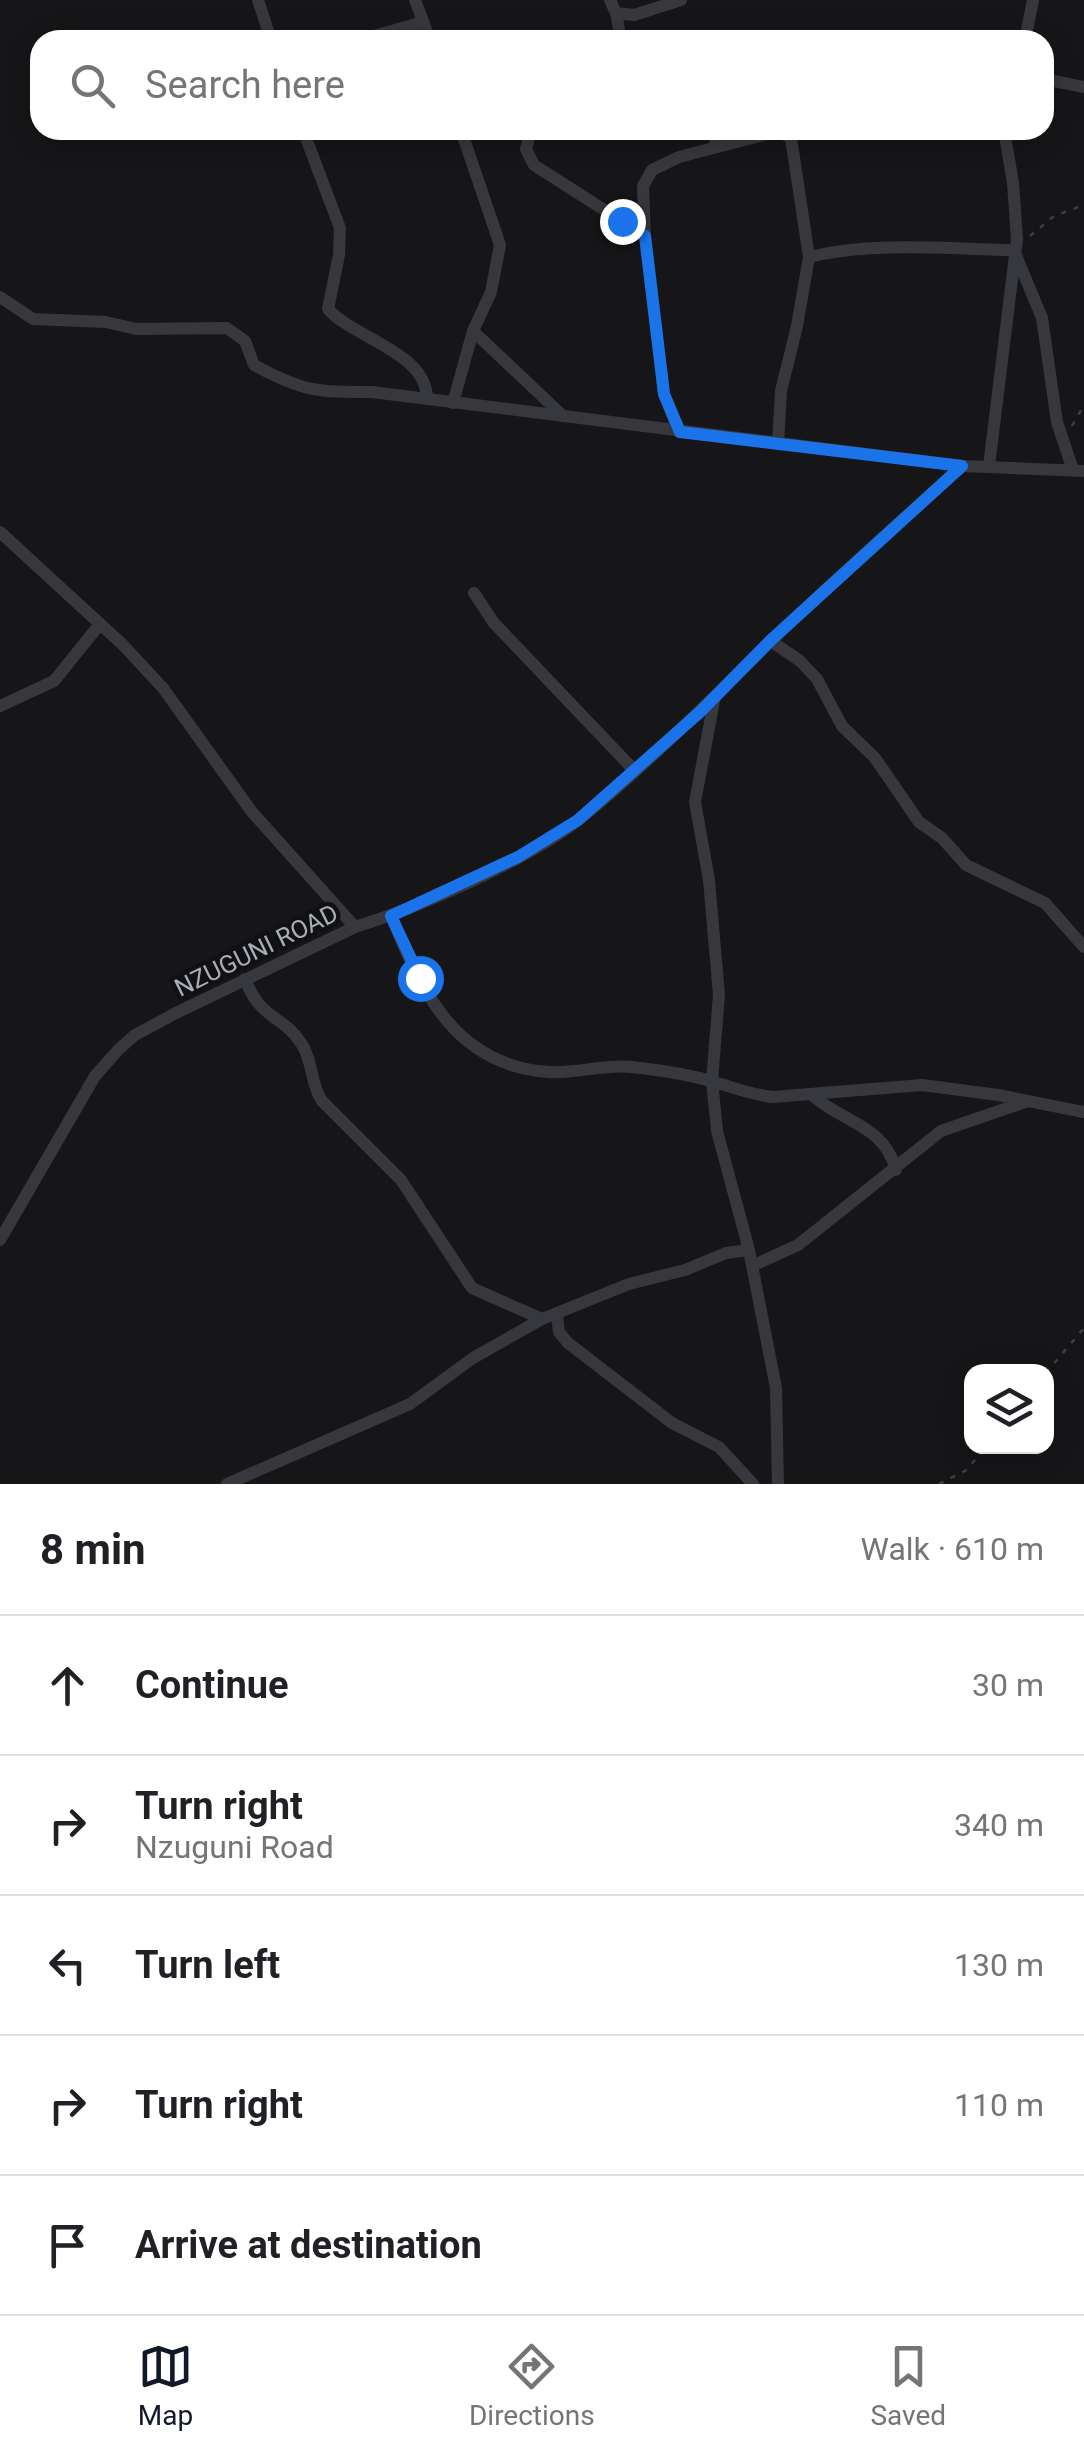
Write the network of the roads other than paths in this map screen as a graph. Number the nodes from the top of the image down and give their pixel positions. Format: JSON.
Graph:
{"nodes":[{"id":1,"x":258,"y":0,"type":"edge"},
{"id":2,"x":415,"y":0,"type":"edge"},
{"id":3,"x":681,"y":0,"type":"edge"},
{"id":4,"x":1033,"y":0,"type":"edge"},
{"id":5,"x":613,"y":7,"type":"edge"},
{"id":6,"x":423,"y":22,"type":"junction"},
{"id":7,"x":268,"y":30,"type":"edge"},
{"id":8,"x":395,"y":30,"type":"edge"},
{"id":9,"x":426,"y":30,"type":"edge"},
{"id":10,"x":1026,"y":30,"type":"edge"},
{"id":11,"x":1054,"y":81,"type":"edge"},
{"id":12,"x":1084,"y":87,"type":"edge"},
{"id":13,"x":307,"y":140,"type":"edge"},
{"id":14,"x":464,"y":140,"type":"edge"},
{"id":15,"x":528,"y":140,"type":"edge"},
{"id":16,"x":716,"y":140,"type":"edge"},
{"id":17,"x":739,"y":140,"type":"edge"},
{"id":18,"x":791,"y":140,"type":"edge"},
{"id":19,"x":1006,"y":140,"type":"edge"},
{"id":20,"x":718,"y":145,"type":"junction"},
{"id":21,"x":645,"y":236,"type":"junction"},
{"id":22,"x":1014,"y":250,"type":"junction"},
{"id":23,"x":809,"y":257,"type":"junction"},
{"id":24,"x":0,"y":297,"type":"edge"},
{"id":25,"x":473,"y":332,"type":"junction"},
{"id":26,"x":428,"y":400,"type":"junction"},
{"id":27,"x":453,"y":403,"type":"junction"},
{"id":28,"x":562,"y":416,"type":"junction"},
{"id":29,"x":680,"y":432,"type":"junction"},
{"id":30,"x":778,"y":444,"type":"junction"},
{"id":31,"x":962,"y":466,"type":"junction"},
{"id":32,"x":989,"y":466,"type":"junction"},
{"id":33,"x":1078,"y":471,"type":"edge"},
{"id":34,"x":0,"y":532,"type":"edge"},
{"id":35,"x":474,"y":594,"type":"dead end"},
{"id":36,"x":100,"y":624,"type":"junction"},
{"id":37,"x":771,"y":640,"type":"junction"},
{"id":38,"x":714,"y":698,"type":"junction"},
{"id":39,"x":0,"y":706,"type":"edge"},
{"id":40,"x":634,"y":770,"type":"junction"},
{"id":41,"x":391,"y":916,"type":"junction"},
{"id":42,"x":355,"y":926,"type":"junction"},
{"id":43,"x":1084,"y":946,"type":"edge"},
{"id":44,"x":245,"y":979,"type":"junction"},
{"id":45,"x":712,"y":1081,"type":"junction"},
{"id":46,"x":813,"y":1096,"type":"junction"},
{"id":47,"x":1026,"y":1102,"type":"junction"},
{"id":48,"x":1084,"y":1112,"type":"edge"},
{"id":49,"x":896,"y":1170,"type":"junction"},
{"id":50,"x":4,"y":1223,"type":"edge"},
{"id":51,"x":0,"y":1240,"type":"edge"},
{"id":52,"x":749,"y":1250,"type":"junction"},
{"id":53,"x":752,"y":1266,"type":"junction"},
{"id":54,"x":549,"y":1317,"type":"junction"},
{"id":55,"x":226,"y":1484,"type":"edge"},
{"id":56,"x":753,"y":1484,"type":"edge"},
{"id":57,"x":778,"y":1484,"type":"edge"}],
"edges":[{"from":1,"to":7,"type":"street"},
{"from":2,"to":6,"type":"street"},
{"from":3,"to":5,"type":"street"},
{"from":4,"to":10,"type":"street"},
{"from":6,"to":8,"type":"street"},
{"from":6,"to":9,"type":"street"},
{"from":11,"to":12,"type":"street"},
{"from":13,"to":26,"type":"street"},
{"from":14,"to":25,"type":"street"},
{"from":15,"to":21,"type":"street"},
{"from":16,"to":20,"type":"street"},
{"from":17,"to":20,"type":"street"},
{"from":18,"to":23,"type":"street"},
{"from":19,"to":22,"type":"street"},
{"from":20,"to":21,"type":"street"},
{"from":21,"to":29,"type":"street"},
{"from":22,"to":23,"type":"street"},
{"from":22,"to":32,"type":"street"},
{"from":22,"to":33,"type":"street"},
{"from":23,"to":30,"type":"street"},
{"from":24,"to":26,"type":"street"},
{"from":25,"to":27,"type":"street"},
{"from":25,"to":28,"type":"street"},
{"from":26,"to":27,"type":"street"},
{"from":27,"to":28,"type":"street"},
{"from":28,"to":29,"type":"street"},
{"from":29,"to":30,"type":"street"},
{"from":30,"to":31,"type":"street"},
{"from":31,"to":32,"type":"street"},
{"from":31,"to":37,"type":"street","name":"NZUGUNI ROAD"},
{"from":32,"to":33,"type":"street"},
{"from":34,"to":36,"type":"street"},
{"from":35,"to":40,"type":"street"},
{"from":36,"to":39,"type":"street"},
{"from":36,"to":42,"type":"street"},
{"from":37,"to":38,"type":"street","name":"NZUGUNI ROAD"},
{"from":37,"to":43,"type":"street"},
{"from":38,"to":40,"type":"street","name":"NZUGUNI ROAD"},
{"from":38,"to":45,"type":"street"},
{"from":40,"to":41,"type":"street","name":"NZUGUNI ROAD"},
{"from":41,"to":42,"type":"street","name":"NZUGUNI ROAD"},
{"from":41,"to":45,"type":"street"},
{"from":42,"to":44,"type":"street","name":"NZUGUNI ROAD"},
{"from":44,"to":50,"type":"street","name":"NZUGUNI ROAD"},
{"from":44,"to":54,"type":"street"},
{"from":45,"to":46,"type":"street"},
{"from":45,"to":52,"type":"street"},
{"from":46,"to":47,"type":"street"},
{"from":46,"to":49,"type":"street"},
{"from":47,"to":48,"type":"street"},
{"from":47,"to":49,"type":"street"},
{"from":49,"to":53,"type":"street"},
{"from":50,"to":51,"type":"street","name":"NZUGUNI ROAD"},
{"from":52,"to":53,"type":"street"},
{"from":52,"to":54,"type":"street"},
{"from":53,"to":57,"type":"street"},
{"from":54,"to":55,"type":"street"},
{"from":54,"to":56,"type":"street"}]}
